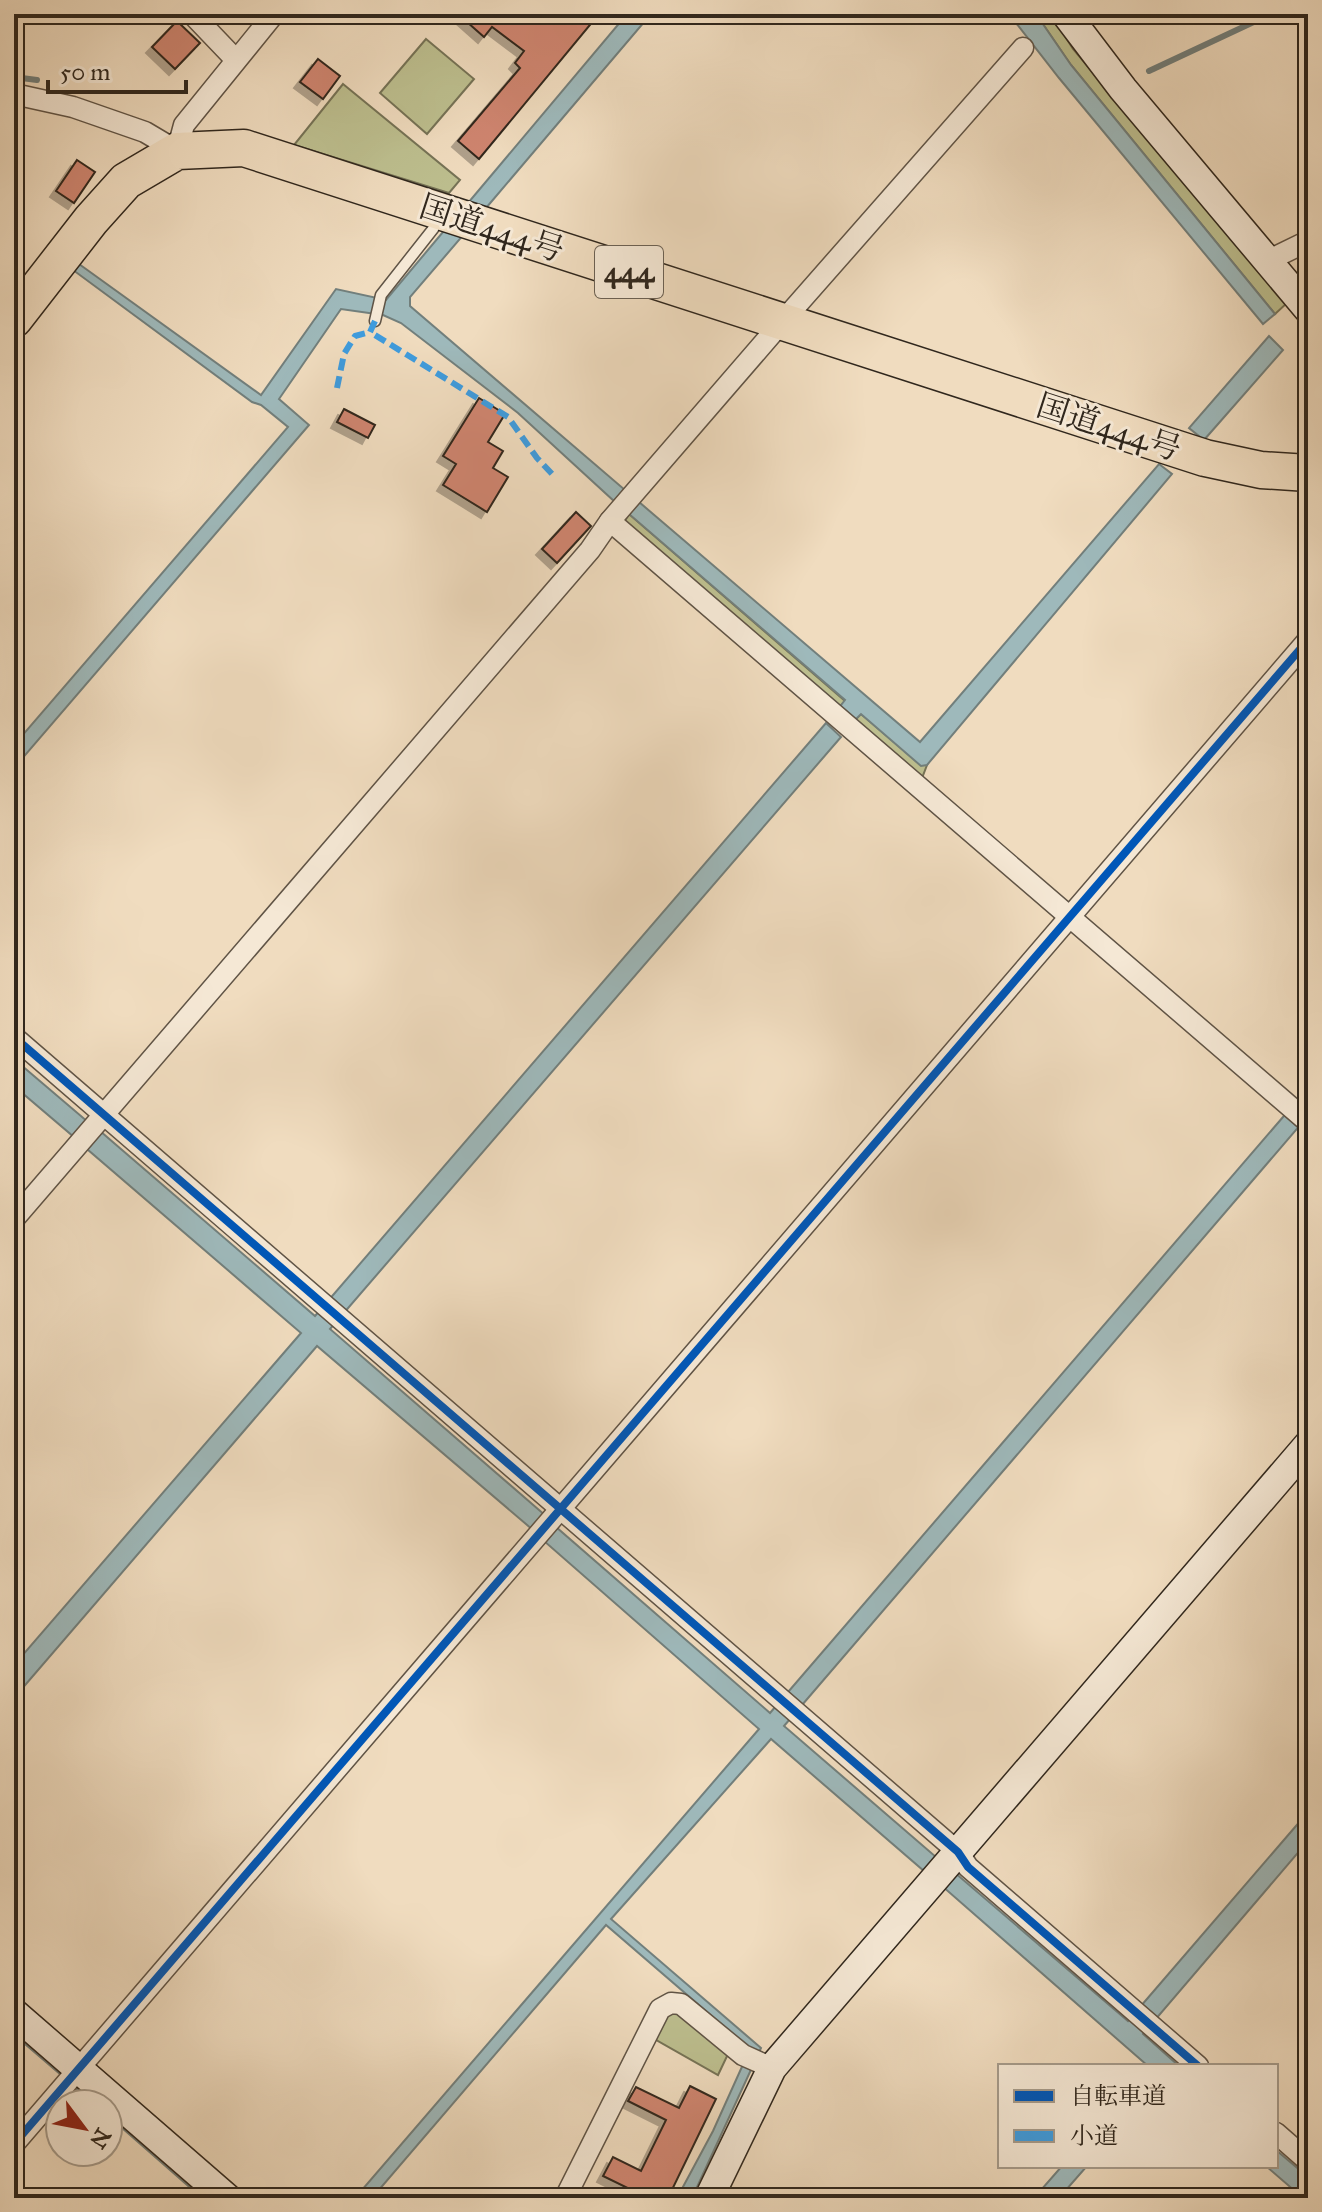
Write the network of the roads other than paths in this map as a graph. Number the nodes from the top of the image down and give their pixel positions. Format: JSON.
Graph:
{"nodes":[{"id":1,"x":192,"y":14,"type":"edge"},
{"id":2,"x":274,"y":14,"type":"edge"},
{"id":3,"x":1066,"y":14,"type":"edge"},
{"id":4,"x":1023,"y":48,"type":"dead end"},
{"id":5,"x":236,"y":60,"type":"junction"},
{"id":6,"x":14,"y":94,"type":"edge"},
{"id":7,"x":177,"y":151,"type":"junction"},
{"id":8,"x":441,"y":212,"type":"junction"},
{"id":9,"x":1308,"y":241,"type":"edge"},
{"id":10,"x":1267,"y":261,"type":"junction"},
{"id":11,"x":1308,"y":309,"type":"edge"},
{"id":12,"x":14,"y":319,"type":"edge"},
{"id":13,"x":375,"y":321,"type":"dead end"},
{"id":14,"x":782,"y":322,"type":"junction"},
{"id":15,"x":1308,"y":473,"type":"edge"},
{"id":16,"x":610,"y":521,"type":"junction"},
{"id":17,"x":1308,"y":640,"type":"edge"},
{"id":18,"x":1069,"y":917,"type":"junction"},
{"id":19,"x":14,"y":1037,"type":"edge"},
{"id":20,"x":105,"y":1114,"type":"junction"},
{"id":21,"x":1308,"y":1122,"type":"edge"},
{"id":22,"x":14,"y":1219,"type":"edge"},
{"id":23,"x":1308,"y":1445,"type":"edge"},
{"id":24,"x":561,"y":1509,"type":"junction"},
{"id":25,"x":958,"y":1852,"type":"junction"},
{"id":26,"x":14,"y":2013,"type":"edge"},
{"id":27,"x":758,"y":2062,"type":"junction"},
{"id":28,"x":1196,"y":2064,"type":"edge"},
{"id":29,"x":78,"y":2069,"type":"junction"},
{"id":30,"x":1278,"y":2135,"type":"edge"},
{"id":31,"x":14,"y":2144,"type":"edge"},
{"id":32,"x":1308,"y":2161,"type":"edge"},
{"id":33,"x":227,"y":2198,"type":"edge"},
{"id":34,"x":565,"y":2198,"type":"edge"},
{"id":35,"x":709,"y":2198,"type":"edge"}],
"edges":[{"from":1,"to":5,"type":"street"},
{"from":2,"to":5,"type":"street"},
{"from":3,"to":10,"type":"street"},
{"from":4,"to":14,"type":"street"},
{"from":5,"to":7,"type":"street"},
{"from":6,"to":7,"type":"street"},
{"from":7,"to":8,"type":"highway","name":"国道444号","number":"444"},
{"from":7,"to":12,"type":"highway","name":"国道444号","number":"444"},
{"from":8,"to":13,"type":"lane"},
{"from":8,"to":14,"type":"highway","name":"国道444号","number":"444"},
{"from":9,"to":10,"type":"street"},
{"from":10,"to":11,"type":"street"},
{"from":14,"to":15,"type":"highway","name":"国道444号","number":"444"},
{"from":14,"to":16,"type":"street"},
{"from":16,"to":18,"type":"street"},
{"from":16,"to":20,"type":"street"},
{"from":17,"to":18,"type":"street"},
{"from":18,"to":21,"type":"street"},
{"from":18,"to":24,"type":"street"},
{"from":19,"to":20,"type":"street"},
{"from":20,"to":22,"type":"street"},
{"from":20,"to":24,"type":"street"},
{"from":23,"to":25,"type":"street"},
{"from":24,"to":25,"type":"street"},
{"from":24,"to":29,"type":"street"},
{"from":25,"to":27,"type":"street"},
{"from":25,"to":28,"type":"street"},
{"from":26,"to":29,"type":"street"},
{"from":27,"to":34,"type":"street"},
{"from":27,"to":35,"type":"street"},
{"from":29,"to":31,"type":"street"},
{"from":29,"to":33,"type":"street"},
{"from":30,"to":32,"type":"street"}]}
